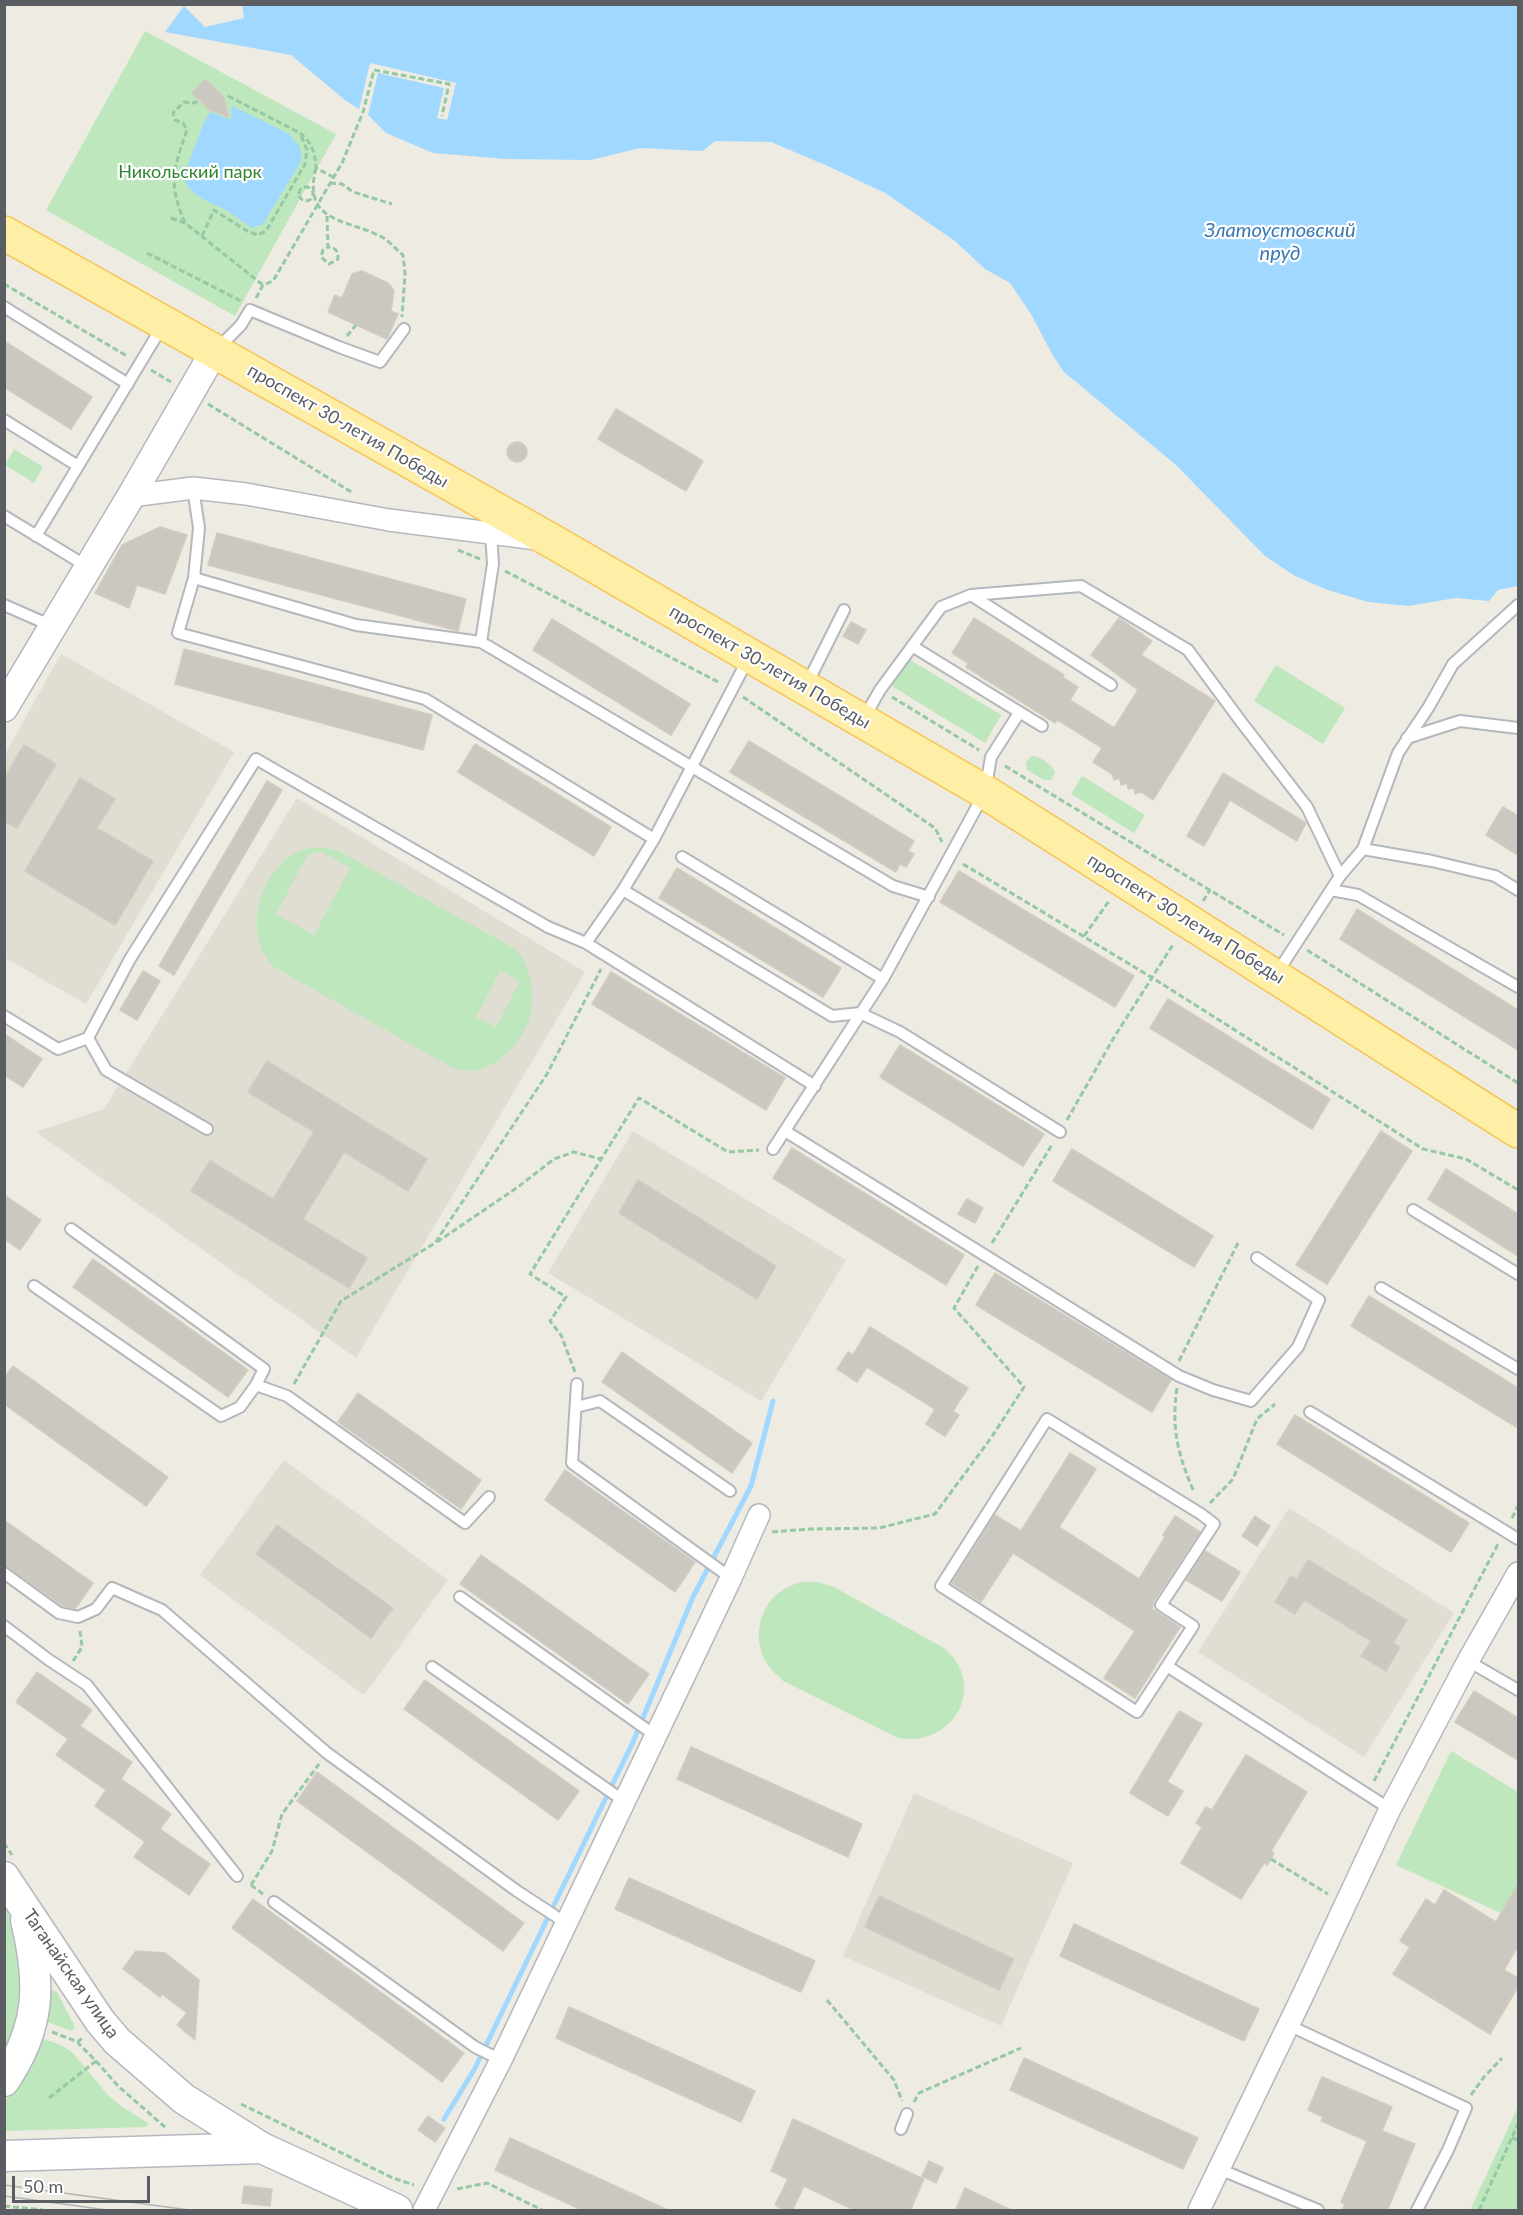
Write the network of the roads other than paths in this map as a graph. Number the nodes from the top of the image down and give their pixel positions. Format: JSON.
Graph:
{"nodes":[{"id":1,"x":4,"y":233,"type":"edge"},
{"id":2,"x":4,"y":307,"type":"edge"},
{"id":3,"x":165,"y":322,"type":"junction"},
{"id":4,"x":404,"y":329,"type":"road end"},
{"id":5,"x":215,"y":350,"type":"junction"},
{"id":6,"x":128,"y":384,"type":"junction"},
{"id":7,"x":4,"y":420,"type":"edge"},
{"id":8,"x":78,"y":466,"type":"junction"},
{"id":9,"x":193,"y":488,"type":"junction"},
{"id":10,"x":131,"y":496,"type":"junction"},
{"id":11,"x":4,"y":516,"type":"edge"},
{"id":12,"x":491,"y":533,"type":"junction"},
{"id":13,"x":36,"y":536,"type":"junction"},
{"id":14,"x":552,"y":541,"type":"junction"},
{"id":15,"x":89,"y":567,"type":"junction"},
{"id":16,"x":194,"y":578,"type":"junction"},
{"id":17,"x":970,"y":595,"type":"junction"},
{"id":18,"x":4,"y":605,"type":"edge"},
{"id":19,"x":1518,"y":605,"type":"edge"},
{"id":20,"x":844,"y":610,"type":"dead end"},
{"id":21,"x":53,"y":626,"type":"junction"},
{"id":22,"x":481,"y":642,"type":"junction"},
{"id":23,"x":912,"y":646,"type":"junction"},
{"id":24,"x":750,"y":655,"type":"junction"},
{"id":25,"x":1111,"y":685,"type":"dead end"},
{"id":26,"x":805,"y":687,"type":"junction"},
{"id":27,"x":4,"y":708,"type":"edge"},
{"id":28,"x":1019,"y":713,"type":"junction"},
{"id":29,"x":862,"y":721,"type":"junction"},
{"id":30,"x":1042,"y":726,"type":"dead end"},
{"id":31,"x":1518,"y":728,"type":"edge"},
{"id":32,"x":1407,"y":738,"type":"junction"},
{"id":33,"x":692,"y":766,"type":"junction"},
{"id":34,"x":985,"y":792,"type":"junction"},
{"id":35,"x":654,"y":839,"type":"junction"},
{"id":36,"x":1363,"y":849,"type":"junction"},
{"id":37,"x":682,"y":857,"type":"dead end"},
{"id":38,"x":1340,"y":876,"type":"junction"},
{"id":39,"x":623,"y":890,"type":"junction"},
{"id":40,"x":1331,"y":890,"type":"junction"},
{"id":41,"x":1518,"y":890,"type":"edge"},
{"id":42,"x":929,"y":897,"type":"junction"},
{"id":43,"x":586,"y":943,"type":"junction"},
{"id":44,"x":1275,"y":976,"type":"junction"},
{"id":45,"x":884,"y":979,"type":"junction"},
{"id":46,"x":1518,"y":987,"type":"edge"},
{"id":47,"x":861,"y":1013,"type":"junction"},
{"id":48,"x":4,"y":1016,"type":"edge"},
{"id":49,"x":88,"y":1038,"type":"junction"},
{"id":50,"x":815,"y":1086,"type":"junction"},
{"id":51,"x":207,"y":1129,"type":"dead end"},
{"id":52,"x":785,"y":1131,"type":"junction"},
{"id":53,"x":1518,"y":1131,"type":"edge"},
{"id":54,"x":1060,"y":1132,"type":"road end"},
{"id":55,"x":773,"y":1149,"type":"road end"},
{"id":56,"x":1413,"y":1210,"type":"dead end"},
{"id":57,"x":71,"y":1229,"type":"dead end"},
{"id":58,"x":1257,"y":1258,"type":"dead end"},
{"id":59,"x":1518,"y":1274,"type":"edge"},
{"id":60,"x":34,"y":1286,"type":"dead end"},
{"id":61,"x":1381,"y":1288,"type":"dead end"},
{"id":62,"x":1518,"y":1369,"type":"edge"},
{"id":63,"x":578,"y":1384,"type":"road end"},
{"id":64,"x":256,"y":1385,"type":"junction"},
{"id":65,"x":576,"y":1407,"type":"junction"},
{"id":66,"x":1310,"y":1412,"type":"dead end"},
{"id":67,"x":730,"y":1491,"type":"dead end"},
{"id":68,"x":489,"y":1497,"type":"dead end"},
{"id":69,"x":755,"y":1523,"type":"road end"},
{"id":70,"x":1518,"y":1539,"type":"edge"},
{"id":71,"x":4,"y":1573,"type":"edge"},
{"id":72,"x":1518,"y":1573,"type":"edge"},
{"id":73,"x":731,"y":1578,"type":"junction"},
{"id":74,"x":460,"y":1597,"type":"dead end"},
{"id":75,"x":4,"y":1626,"type":"edge"},
{"id":76,"x":1467,"y":1661,"type":"junction"},
{"id":77,"x":1167,"y":1666,"type":"junction"},
{"id":78,"x":432,"y":1667,"type":"dead end"},
{"id":79,"x":1518,"y":1690,"type":"edge"},
{"id":80,"x":656,"y":1736,"type":"junction"},
{"id":81,"x":624,"y":1801,"type":"junction"},
{"id":82,"x":1390,"y":1809,"type":"junction"},
{"id":83,"x":237,"y":1876,"type":"road end"},
{"id":84,"x":4,"y":1877,"type":"edge"},
{"id":85,"x":274,"y":1902,"type":"road end"},
{"id":86,"x":23,"y":1906,"type":"junction"},
{"id":87,"x":566,"y":1923,"type":"junction"},
{"id":88,"x":1288,"y":2025,"type":"junction"},
{"id":89,"x":501,"y":2060,"type":"junction"},
{"id":90,"x":4,"y":2081,"type":"edge"},
{"id":91,"x":907,"y":2114,"type":"road end"},
{"id":92,"x":901,"y":2129,"type":"dead end"},
{"id":93,"x":262,"y":2148,"type":"junction"},
{"id":94,"x":4,"y":2156,"type":"edge"},
{"id":95,"x":1219,"y":2169,"type":"junction"},
{"id":96,"x":429,"y":2202,"type":"edge"},
{"id":97,"x":391,"y":2209,"type":"edge"},
{"id":98,"x":1198,"y":2211,"type":"edge"},
{"id":99,"x":1318,"y":2211,"type":"edge"},
{"id":100,"x":1417,"y":2211,"type":"edge"}],
"edges":[{"from":1,"to":3,"type":"main road","name":"проспект 30-летия Победы"},
{"from":2,"to":6,"type":"lane"},
{"from":3,"to":5,"type":"main road","name":"проспект 30-летия Победы"},
{"from":3,"to":6,"type":"lane"},
{"from":4,"to":5,"type":"lane"},
{"from":5,"to":10,"type":"street"},
{"from":5,"to":14,"type":"main road","name":"проспект 30-летия Победы"},
{"from":6,"to":8,"type":"lane"},
{"from":7,"to":8,"type":"lane"},
{"from":8,"to":13,"type":"lane"},
{"from":9,"to":10,"type":"street"},
{"from":9,"to":12,"type":"street"},
{"from":9,"to":16,"type":"lane"},
{"from":10,"to":15,"type":"street"},
{"from":11,"to":13,"type":"lane"},
{"from":12,"to":14,"type":"street"},
{"from":12,"to":22,"type":"lane"},
{"from":13,"to":15,"type":"lane"},
{"from":14,"to":24,"type":"main road","name":"проспект 30-летия Победы"},
{"from":15,"to":21,"type":"street"},
{"from":16,"to":22,"type":"lane"},
{"from":16,"to":35,"type":"lane"},
{"from":17,"to":23,"type":"lane"},
{"from":17,"to":25,"type":"lane"},
{"from":17,"to":38,"type":"lane"},
{"from":18,"to":21,"type":"lane"},
{"from":19,"to":32,"type":"lane"},
{"from":20,"to":26,"type":"lane"},
{"from":21,"to":27,"type":"street"},
{"from":22,"to":33,"type":"lane"},
{"from":23,"to":28,"type":"lane"},
{"from":23,"to":29,"type":"lane"},
{"from":24,"to":26,"type":"main road","name":"проспект 30-летия Победы"},
{"from":24,"to":33,"type":"lane"},
{"from":26,"to":29,"type":"main road","name":"проспект 30-летия Победы"},
{"from":28,"to":30,"type":"lane"},
{"from":28,"to":34,"type":"lane"},
{"from":29,"to":34,"type":"main road","name":"проспект 30-летия Победы"},
{"from":31,"to":32,"type":"lane"},
{"from":32,"to":36,"type":"lane"},
{"from":33,"to":35,"type":"lane"},
{"from":33,"to":42,"type":"lane"},
{"from":34,"to":42,"type":"lane"},
{"from":34,"to":44,"type":"main road","name":"проспект 30-летия Победы"},
{"from":35,"to":39,"type":"lane"},
{"from":36,"to":38,"type":"lane"},
{"from":36,"to":41,"type":"lane"},
{"from":37,"to":45,"type":"lane"},
{"from":38,"to":40,"type":"lane"},
{"from":39,"to":43,"type":"lane"},
{"from":39,"to":47,"type":"lane"},
{"from":40,"to":44,"type":"lane"},
{"from":40,"to":46,"type":"lane"},
{"from":42,"to":45,"type":"lane"},
{"from":43,"to":49,"type":"lane"},
{"from":43,"to":50,"type":"lane"},
{"from":44,"to":53,"type":"main road","name":"проспект 30-летия Победы"},
{"from":45,"to":47,"type":"lane"},
{"from":47,"to":50,"type":"lane"},
{"from":47,"to":54,"type":"lane"},
{"from":48,"to":49,"type":"lane"},
{"from":49,"to":51,"type":"lane"},
{"from":50,"to":52,"type":"lane"},
{"from":52,"to":55,"type":"lane"},
{"from":52,"to":58,"type":"lane"},
{"from":56,"to":59,"type":"lane"},
{"from":57,"to":64,"type":"lane"},
{"from":60,"to":64,"type":"lane"},
{"from":61,"to":62,"type":"lane"},
{"from":63,"to":65,"type":"lane"},
{"from":64,"to":68,"type":"lane"},
{"from":65,"to":67,"type":"lane"},
{"from":65,"to":73,"type":"lane"},
{"from":66,"to":70,"type":"lane"},
{"from":69,"to":73,"type":"street"},
{"from":71,"to":87,"type":"lane"},
{"from":72,"to":76,"type":"street"},
{"from":73,"to":80,"type":"street"},
{"from":74,"to":80,"type":"lane"},
{"from":75,"to":83,"type":"lane"},
{"from":76,"to":79,"type":"lane"},
{"from":76,"to":82,"type":"street"},
{"from":77,"to":77,"type":"lane"},
{"from":77,"to":82,"type":"lane"},
{"from":78,"to":81,"type":"lane"},
{"from":80,"to":81,"type":"street"},
{"from":81,"to":87,"type":"street"},
{"from":82,"to":88,"type":"street"},
{"from":84,"to":86,"type":"main road","name":"Таганайская улица"},
{"from":85,"to":89,"type":"lane"},
{"from":86,"to":90,"type":"main road"},
{"from":86,"to":93,"type":"main road","name":"Таганайская улица"},
{"from":87,"to":89,"type":"street"},
{"from":88,"to":95,"type":"street"},
{"from":88,"to":100,"type":"lane"},
{"from":89,"to":96,"type":"street"},
{"from":91,"to":92,"type":"lane"},
{"from":93,"to":94,"type":"main road"},
{"from":93,"to":97,"type":"main road","name":"Таганайская улица"},
{"from":95,"to":98,"type":"street"},
{"from":95,"to":99,"type":"lane"}]}
